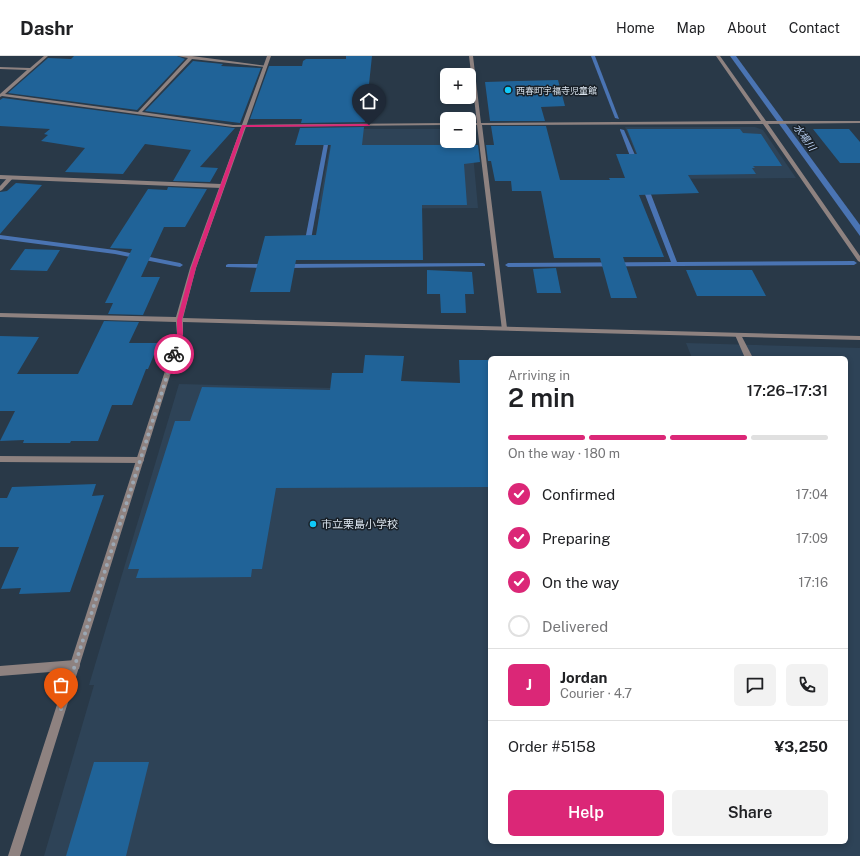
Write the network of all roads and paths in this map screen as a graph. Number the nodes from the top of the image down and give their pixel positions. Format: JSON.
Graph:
{"nodes":[{"id":1,"x":46,"y":56,"type":"edge"},
{"id":2,"x":180,"y":56,"type":"edge"},
{"id":3,"x":269,"y":56,"type":"edge"},
{"id":4,"x":471,"y":56,"type":"edge"},
{"id":5,"x":718,"y":56,"type":"edge"},
{"id":6,"x":191,"y":57,"type":"junction"},
{"id":7,"x":265,"y":66,"type":"junction"},
{"id":8,"x":0,"y":68,"type":"edge"},
{"id":9,"x":31,"y":69,"type":"junction"},
{"id":10,"x":1,"y":95,"type":"edge"},
{"id":11,"x":139,"y":113,"type":"junction"},
{"id":12,"x":860,"y":122,"type":"edge"},
{"id":13,"x":764,"y":123,"type":"junction"},
{"id":14,"x":440,"y":124,"type":"edge"},
{"id":15,"x":479,"y":124,"type":"junction"},
{"id":16,"x":243,"y":126,"type":"junction"},
{"id":17,"x":0,"y":177,"type":"edge"},
{"id":18,"x":11,"y":177,"type":"junction"},
{"id":19,"x":221,"y":186,"type":"junction"},
{"id":20,"x":0,"y":189,"type":"edge"},
{"id":21,"x":860,"y":260,"type":"edge"},
{"id":22,"x":0,"y":315,"type":"edge"},
{"id":23,"x":179,"y":320,"type":"junction"},
{"id":24,"x":504,"y":328,"type":"junction"},
{"id":25,"x":738,"y":334,"type":"junction"},
{"id":26,"x":860,"y":338,"type":"edge"},
{"id":27,"x":748,"y":356,"type":"edge"},
{"id":28,"x":0,"y":459,"type":"edge"},
{"id":29,"x":140,"y":460,"type":"junction"},
{"id":30,"x":75,"y":665,"type":"junction"},
{"id":31,"x":0,"y":671,"type":"edge"},
{"id":32,"x":14,"y":856,"type":"edge"}],
"edges":[{"from":1,"to":9,"type":"street"},
{"from":2,"to":6,"type":"street"},
{"from":3,"to":7,"type":"street"},
{"from":4,"to":15,"type":"street"},
{"from":5,"to":13,"type":"street"},
{"from":6,"to":7,"type":"street"},
{"from":6,"to":11,"type":"street"},
{"from":7,"to":16,"type":"street"},
{"from":8,"to":9,"type":"street"},
{"from":9,"to":10,"type":"street"},
{"from":10,"to":11,"type":"street"},
{"from":11,"to":16,"type":"street"},
{"from":12,"to":13,"type":"street"},
{"from":13,"to":15,"type":"street"},
{"from":13,"to":21,"type":"street"},
{"from":14,"to":16,"type":"street"},
{"from":15,"to":24,"type":"street"},
{"from":16,"to":19,"type":"street"},
{"from":17,"to":18,"type":"street"},
{"from":18,"to":19,"type":"street"},
{"from":18,"to":20,"type":"street"},
{"from":19,"to":23,"type":"street"},
{"from":22,"to":23,"type":"street"},
{"from":23,"to":24,"type":"street"},
{"from":23,"to":29,"type":"street"},
{"from":24,"to":25,"type":"street"},
{"from":25,"to":26,"type":"street"},
{"from":25,"to":27,"type":"street"},
{"from":28,"to":29,"type":"street"},
{"from":29,"to":30,"type":"street"},
{"from":30,"to":31,"type":"street"},
{"from":30,"to":32,"type":"street"}]}
